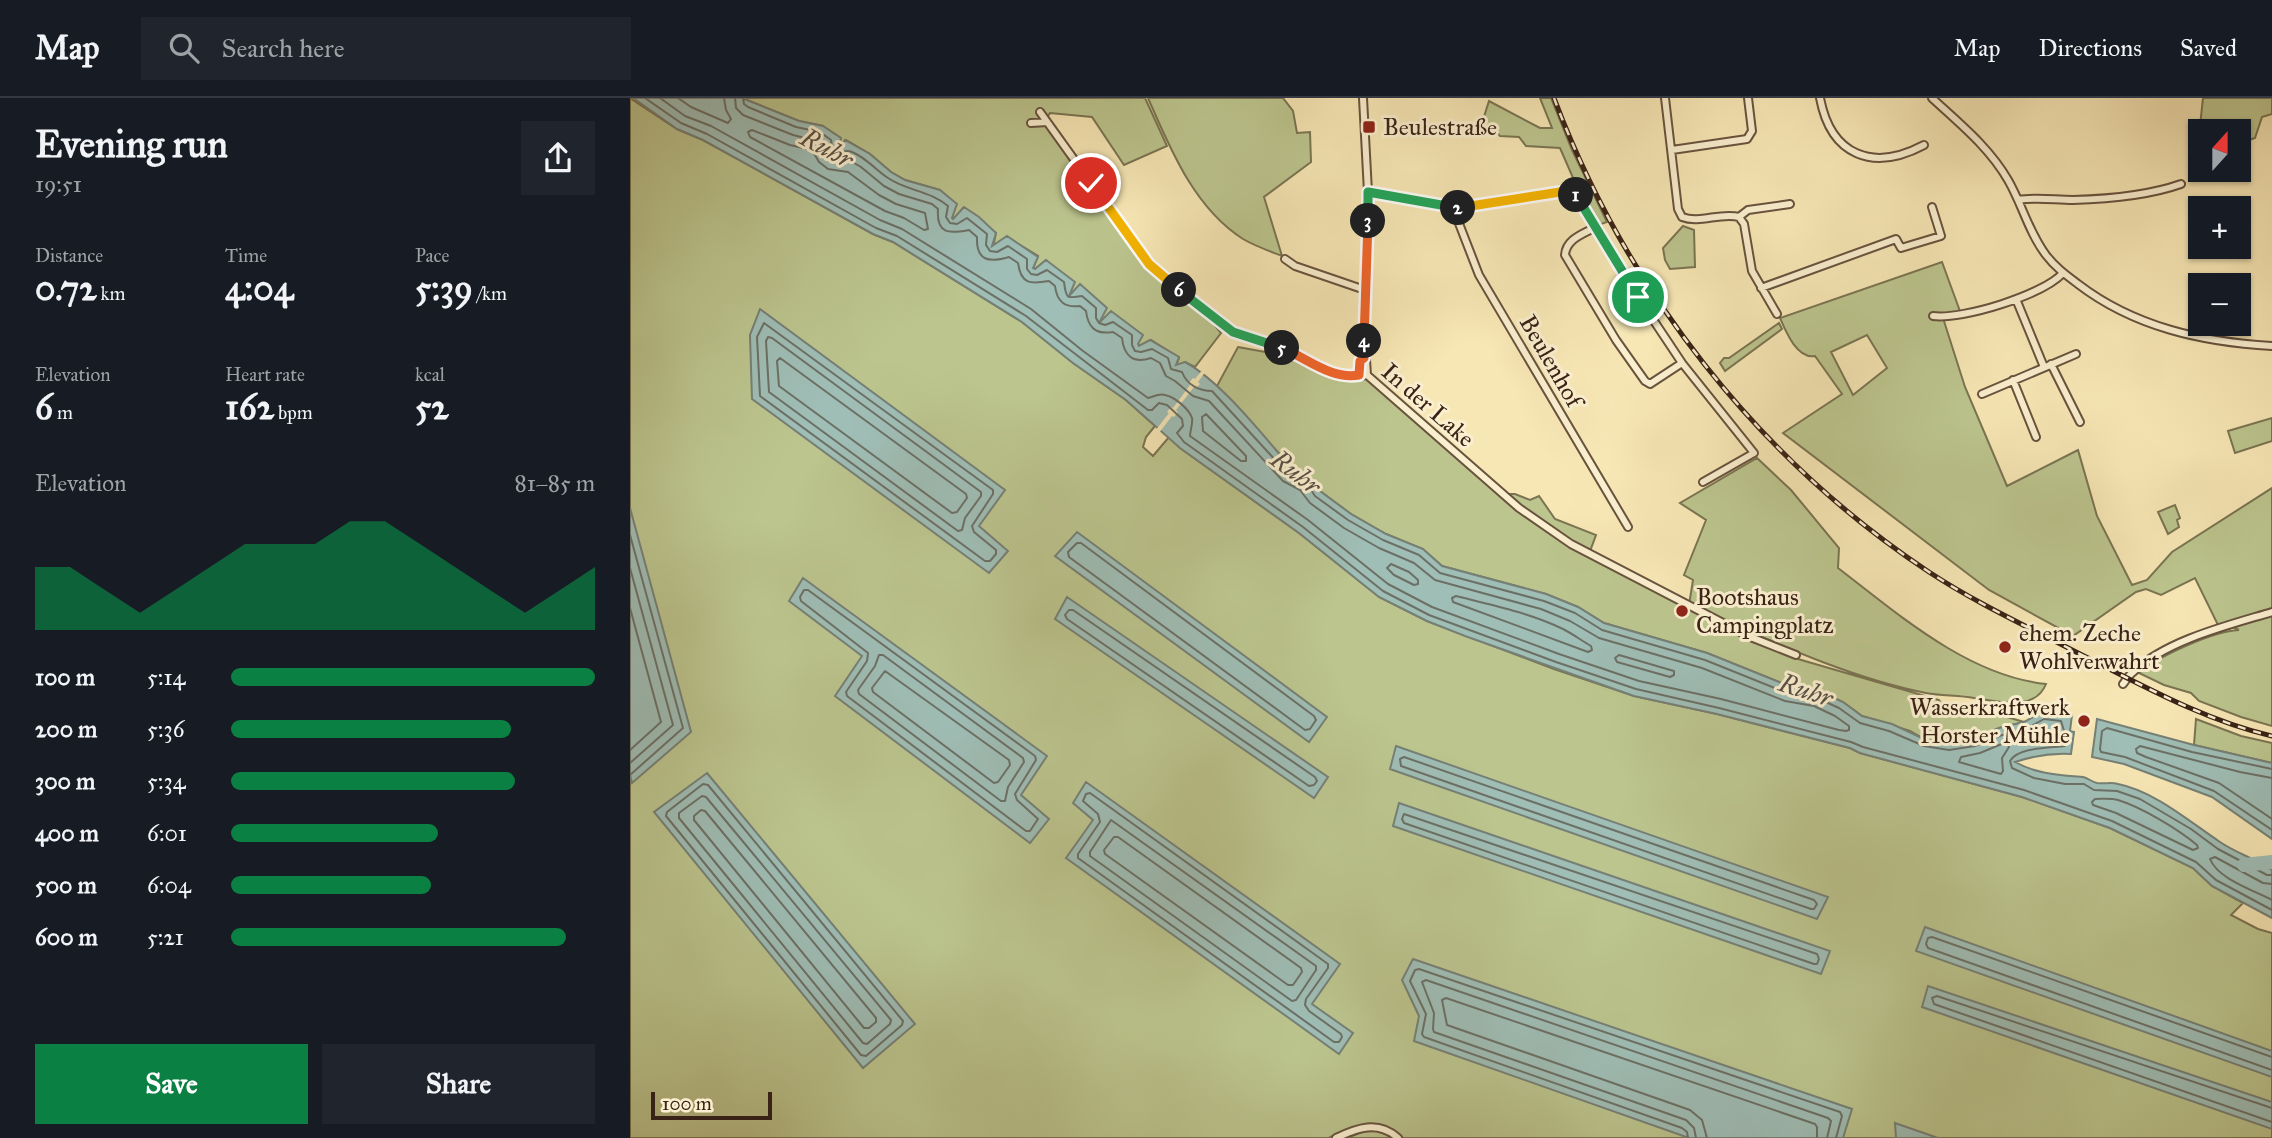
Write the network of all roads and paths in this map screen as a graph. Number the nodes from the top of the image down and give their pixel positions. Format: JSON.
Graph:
{"nodes":[{"id":1,"x":1363,"y":98,"type":"edge"},
{"id":2,"x":1665,"y":98,"type":"edge"},
{"id":3,"x":1748,"y":98,"type":"edge"},
{"id":4,"x":1820,"y":98,"type":"edge"},
{"id":5,"x":1932,"y":98,"type":"edge"},
{"id":6,"x":1040,"y":112,"type":"dead end"},
{"id":7,"x":1047,"y":122,"type":"junction"},
{"id":8,"x":1031,"y":123,"type":"dead end"},
{"id":9,"x":1924,"y":145,"type":"dead end"},
{"id":10,"x":1672,"y":150,"type":"junction"},
{"id":11,"x":2181,"y":184,"type":"dead end"},
{"id":12,"x":1368,"y":192,"type":"junction"},
{"id":13,"x":2018,"y":200,"type":"junction"},
{"id":14,"x":1790,"y":204,"type":"dead end"},
{"id":15,"x":1932,"y":207,"type":"dead end"},
{"id":16,"x":1453,"y":208,"type":"junction"},
{"id":17,"x":1738,"y":217,"type":"junction"},
{"id":18,"x":1596,"y":228,"type":"junction"},
{"id":19,"x":1285,"y":259,"type":"dead end"},
{"id":20,"x":2063,"y":273,"type":"junction"},
{"id":21,"x":1761,"y":288,"type":"junction"},
{"id":22,"x":1365,"y":290,"type":"junction"},
{"id":23,"x":2016,"y":299,"type":"junction"},
{"id":24,"x":1777,"y":314,"type":"dead end"},
{"id":25,"x":1933,"y":316,"type":"dead end"},
{"id":26,"x":2272,"y":346,"type":"edge"},
{"id":27,"x":2076,"y":354,"type":"dead end"},
{"id":28,"x":1682,"y":363,"type":"junction"},
{"id":29,"x":2048,"y":365,"type":"junction"},
{"id":30,"x":1363,"y":375,"type":"junction"},
{"id":31,"x":2013,"y":380,"type":"junction"},
{"id":32,"x":1982,"y":394,"type":"dead end"},
{"id":33,"x":2080,"y":422,"type":"dead end"},
{"id":34,"x":2036,"y":437,"type":"dead end"},
{"id":35,"x":1703,"y":482,"type":"dead end"},
{"id":36,"x":1628,"y":527,"type":"dead end"},
{"id":37,"x":2272,"y":612,"type":"edge"},
{"id":38,"x":1796,"y":655,"type":"dead end"},
{"id":39,"x":2123,"y":684,"type":"dead end"},
{"id":40,"x":1336,"y":1138,"type":"edge"},
{"id":41,"x":1398,"y":1138,"type":"edge"}],
"edges":[{"from":1,"to":12,"type":"street"},
{"from":2,"to":10,"type":"street"},
{"from":3,"to":10,"type":"street"},
{"from":4,"to":9,"type":"street"},
{"from":5,"to":13,"type":"street"},
{"from":6,"to":7,"type":"street","name":"In der Lake"},
{"from":7,"to":8,"type":"street"},
{"from":7,"to":30,"type":"street","name":"In der Lake"},
{"from":10,"to":17,"type":"street"},
{"from":11,"to":13,"type":"street"},
{"from":12,"to":16,"type":"street"},
{"from":12,"to":22,"type":"street"},
{"from":13,"to":20,"type":"street"},
{"from":14,"to":17,"type":"street"},
{"from":15,"to":21,"type":"street"},
{"from":16,"to":18,"type":"street"},
{"from":16,"to":36,"type":"street","name":"Beulenhof"},
{"from":17,"to":21,"type":"street"},
{"from":18,"to":28,"type":"street"},
{"from":18,"to":28,"type":"street"},
{"from":19,"to":22,"type":"street"},
{"from":20,"to":23,"type":"street"},
{"from":20,"to":26,"type":"street"},
{"from":21,"to":24,"type":"street"},
{"from":22,"to":30,"type":"street"},
{"from":23,"to":25,"type":"street"},
{"from":23,"to":29,"type":"street"},
{"from":27,"to":29,"type":"street"},
{"from":28,"to":35,"type":"street"},
{"from":29,"to":31,"type":"street"},
{"from":29,"to":33,"type":"street"},
{"from":30,"to":38,"type":"street","name":"In der Lake"},
{"from":31,"to":32,"type":"street"},
{"from":31,"to":34,"type":"street"},
{"from":37,"to":39,"type":"street"},
{"from":40,"to":41,"type":"street"}]}
